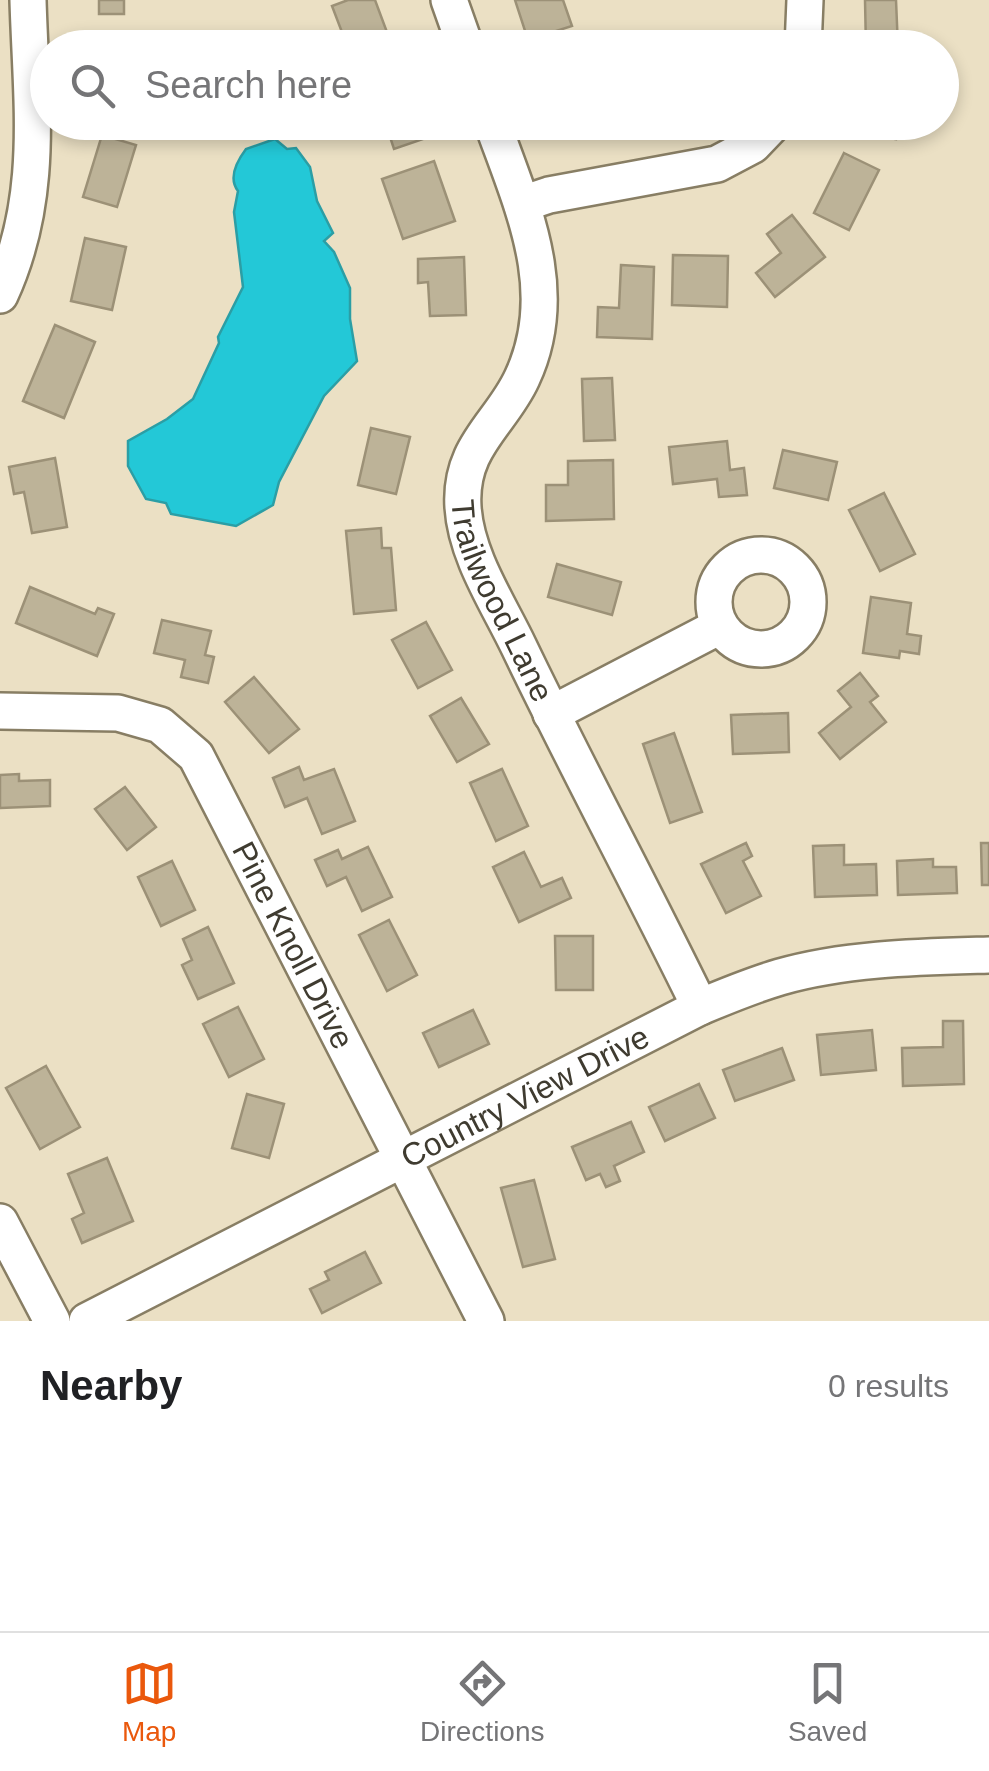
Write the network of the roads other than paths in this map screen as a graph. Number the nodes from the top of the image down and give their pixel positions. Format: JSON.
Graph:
{"nodes":[{"id":1,"x":28,"y":0,"type":"edge"},
{"id":2,"x":449,"y":0,"type":"edge"},
{"id":3,"x":805,"y":0,"type":"edge"},
{"id":4,"x":460,"y":30,"type":"edge"},
{"id":5,"x":804,"y":30,"type":"edge"},
{"id":6,"x":30,"y":64,"type":"edge"},
{"id":7,"x":32,"y":140,"type":"edge"},
{"id":8,"x":499,"y":140,"type":"edge"},
{"id":9,"x":759,"y":140,"type":"edge"},
{"id":10,"x":522,"y":204,"type":"junction"},
{"id":11,"x":0,"y":295,"type":"edge"},
{"id":12,"x":720,"y":626,"type":"dead end"},
{"id":13,"x":0,"y":711,"type":"edge"},
{"id":14,"x":551,"y":714,"type":"junction"},
{"id":15,"x":989,"y":955,"type":"edge"},
{"id":16,"x":700,"y":1007,"type":"junction"},
{"id":17,"x":403,"y":1158,"type":"junction"},
{"id":18,"x":0,"y":1222,"type":"edge"},
{"id":19,"x":52,"y":1321,"type":"edge"},
{"id":20,"x":87,"y":1321,"type":"edge"},
{"id":21,"x":486,"y":1321,"type":"edge"}],
"edges":[{"from":1,"to":6,"type":"street"},
{"from":2,"to":4,"type":"street"},
{"from":3,"to":5,"type":"street"},
{"from":7,"to":11,"type":"street"},
{"from":8,"to":10,"type":"street","name":"Trailwood Lane"},
{"from":9,"to":10,"type":"street"},
{"from":10,"to":14,"type":"street","name":"Trailwood Lane"},
{"from":12,"to":14,"type":"street"},
{"from":13,"to":17,"type":"street","name":"Pine Knoll Drive"},
{"from":14,"to":16,"type":"street","name":"Trailwood Lane"},
{"from":15,"to":16,"type":"street","name":"Country View Drive"},
{"from":16,"to":17,"type":"street","name":"Country View Drive"},
{"from":17,"to":20,"type":"street","name":"Country View Drive"},
{"from":17,"to":21,"type":"street","name":"Pine Knoll Drive"},
{"from":18,"to":19,"type":"street"}]}
